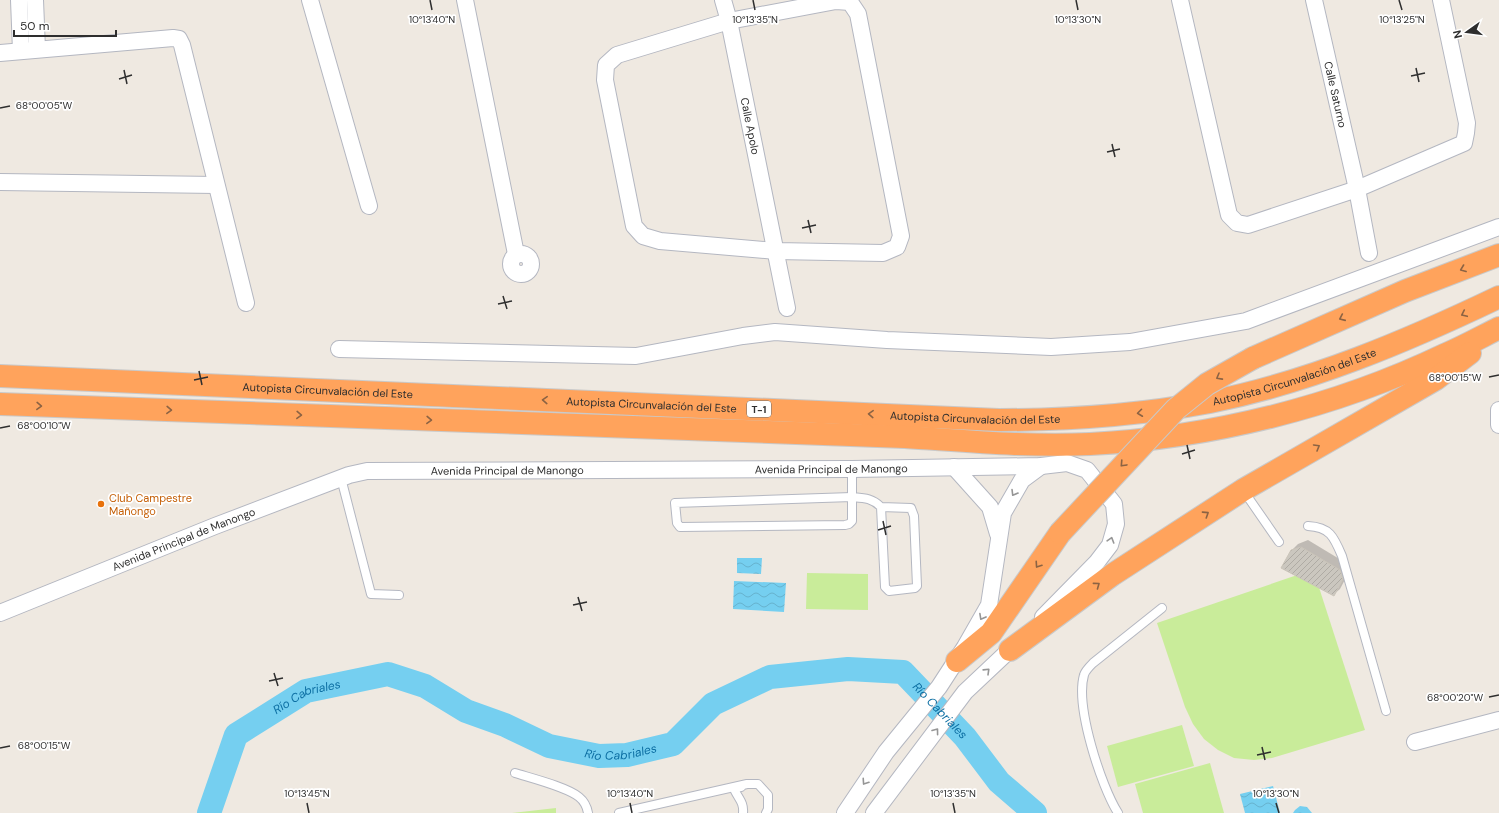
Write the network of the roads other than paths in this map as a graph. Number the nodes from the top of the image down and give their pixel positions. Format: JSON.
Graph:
{"nodes":[{"id":1,"x":19,"y":0,"type":"edge"},
{"id":2,"x":35,"y":0,"type":"edge"},
{"id":3,"x":310,"y":0,"type":"edge"},
{"id":4,"x":465,"y":0,"type":"edge"},
{"id":5,"x":723,"y":0,"type":"edge"},
{"id":6,"x":1180,"y":0,"type":"edge"},
{"id":7,"x":1314,"y":0,"type":"edge"},
{"id":8,"x":1441,"y":0,"type":"edge"},
{"id":9,"x":730,"y":22,"type":"junction"},
{"id":10,"x":37,"y":49,"type":"junction"},
{"id":11,"x":21,"y":51,"type":"junction"},
{"id":12,"x":0,"y":53,"type":"edge"},
{"id":13,"x":0,"y":182,"type":"edge"},
{"id":14,"x":216,"y":185,"type":"junction"},
{"id":15,"x":1357,"y":189,"type":"junction"},
{"id":16,"x":369,"y":206,"type":"dead end"},
{"id":17,"x":1499,"y":227,"type":"edge"},
{"id":18,"x":776,"y":251,"type":"junction"},
{"id":19,"x":1369,"y":253,"type":"dead end"},
{"id":20,"x":516,"y":254,"type":"dead end"},
{"id":21,"x":1499,"y":255,"type":"edge"},
{"id":22,"x":1499,"y":297,"type":"edge"},
{"id":23,"x":246,"y":304,"type":"dead end"},
{"id":24,"x":787,"y":308,"type":"dead end"},
{"id":25,"x":1498,"y":328,"type":"edge"},
{"id":26,"x":339,"y":349,"type":"dead end"},
{"id":27,"x":0,"y":376,"type":"edge"},
{"id":28,"x":0,"y":404,"type":"edge"},
{"id":29,"x":1499,"y":410,"type":"edge"},
{"id":30,"x":1499,"y":425,"type":"edge"},
{"id":31,"x":1041,"y":466,"type":"junction"},
{"id":32,"x":954,"y":467,"type":"junction"},
{"id":33,"x":852,"y":469,"type":"junction"},
{"id":34,"x":341,"y":478,"type":"junction"},
{"id":35,"x":1243,"y":490,"type":"junction"},
{"id":36,"x":852,"y":498,"type":"junction"},
{"id":37,"x":881,"y":507,"type":"junction"},
{"id":38,"x":1308,"y":526,"type":"dead end"},
{"id":39,"x":1000,"y":540,"type":"junction"},
{"id":40,"x":1279,"y":542,"type":"dead end"},
{"id":41,"x":399,"y":596,"type":"dead end"},
{"id":42,"x":1162,"y":608,"type":"dead end"},
{"id":43,"x":0,"y":613,"type":"edge"},
{"id":44,"x":1010,"y":650,"type":"junction"},
{"id":45,"x":957,"y":661,"type":"junction"},
{"id":46,"x":1386,"y":711,"type":"dead end"},
{"id":47,"x":1499,"y":720,"type":"edge"},
{"id":48,"x":1415,"y":742,"type":"dead end"},
{"id":49,"x":515,"y":772,"type":"dead end"},
{"id":50,"x":747,"y":784,"type":"junction"},
{"id":51,"x":876,"y":810,"type":"edge"},
{"id":52,"x":588,"y":813,"type":"edge"},
{"id":53,"x":619,"y":813,"type":"edge"},
{"id":54,"x":743,"y":813,"type":"edge"},
{"id":55,"x":766,"y":813,"type":"edge"},
{"id":56,"x":845,"y":813,"type":"edge"},
{"id":57,"x":1118,"y":813,"type":"edge"}],
"edges":[{"from":1,"to":11,"type":"street"},
{"from":2,"to":10,"type":"street"},
{"from":3,"to":16,"type":"street"},
{"from":4,"to":20,"type":"street"},
{"from":5,"to":9,"type":"street","name":"Calle Apolo"},
{"from":6,"to":15,"type":"street"},
{"from":7,"to":15,"type":"street","name":"Calle Saturno"},
{"from":8,"to":15,"type":"street"},
{"from":9,"to":18,"type":"street","name":"Calle Apolo"},
{"from":9,"to":18,"type":"street"},
{"from":9,"to":18,"type":"street"},
{"from":10,"to":11,"type":"street"},
{"from":10,"to":14,"type":"street"},
{"from":11,"to":12,"type":"street"},
{"from":13,"to":14,"type":"street"},
{"from":14,"to":23,"type":"street"},
{"from":15,"to":19,"type":"street","name":"Calle Saturno"},
{"from":17,"to":26,"type":"street"},
{"from":18,"to":24,"type":"street","name":"Calle Apolo"},
{"from":21,"to":45,"type":"highway","one_way":true,"bridge":true},
{"from":22,"to":27,"type":"highway","name":"Autopista Circunvalación del Este","number":"T-1","one_way":true},
{"from":28,"to":25,"type":"highway","name":"Autopista Circunvalación del Este","number":"T-1","one_way":true},
{"from":35,"to":25,"type":"highway","one_way":true},
{"from":29,"to":30,"type":"street"},
{"from":31,"to":32,"type":"street","name":"Avenida Principal de Manongo"},
{"from":31,"to":39,"type":"street","one_way":true},
{"from":44,"to":31,"type":"street","name":"Avenida Principal de Manongo","one_way":true},
{"from":32,"to":33,"type":"street","name":"Avenida Principal de Manongo"},
{"from":32,"to":39,"type":"street"},
{"from":33,"to":34,"type":"street","name":"Avenida Principal de Manongo"},
{"from":33,"to":36,"type":"lane"},
{"from":34,"to":41,"type":"lane"},
{"from":34,"to":43,"type":"street","name":"Avenida Principal de Manongo"},
{"from":35,"to":40,"type":"lane"},
{"from":44,"to":35,"type":"highway","one_way":true},
{"from":36,"to":36,"type":"lane"},
{"from":36,"to":37,"type":"lane"},
{"from":37,"to":37,"type":"lane"},
{"from":38,"to":46,"type":"lane"},
{"from":39,"to":45,"type":"street","one_way":true},
{"from":42,"to":57,"type":"lane"},
{"from":51,"to":44,"type":"street","name":"Avenida Principal de Manongo","one_way":true},
{"from":45,"to":56,"type":"street","one_way":true},
{"from":47,"to":48,"type":"street"},
{"from":49,"to":52,"type":"lane"},
{"from":50,"to":53,"type":"lane"},
{"from":50,"to":54,"type":"lane"},
{"from":50,"to":55,"type":"lane"}]}
